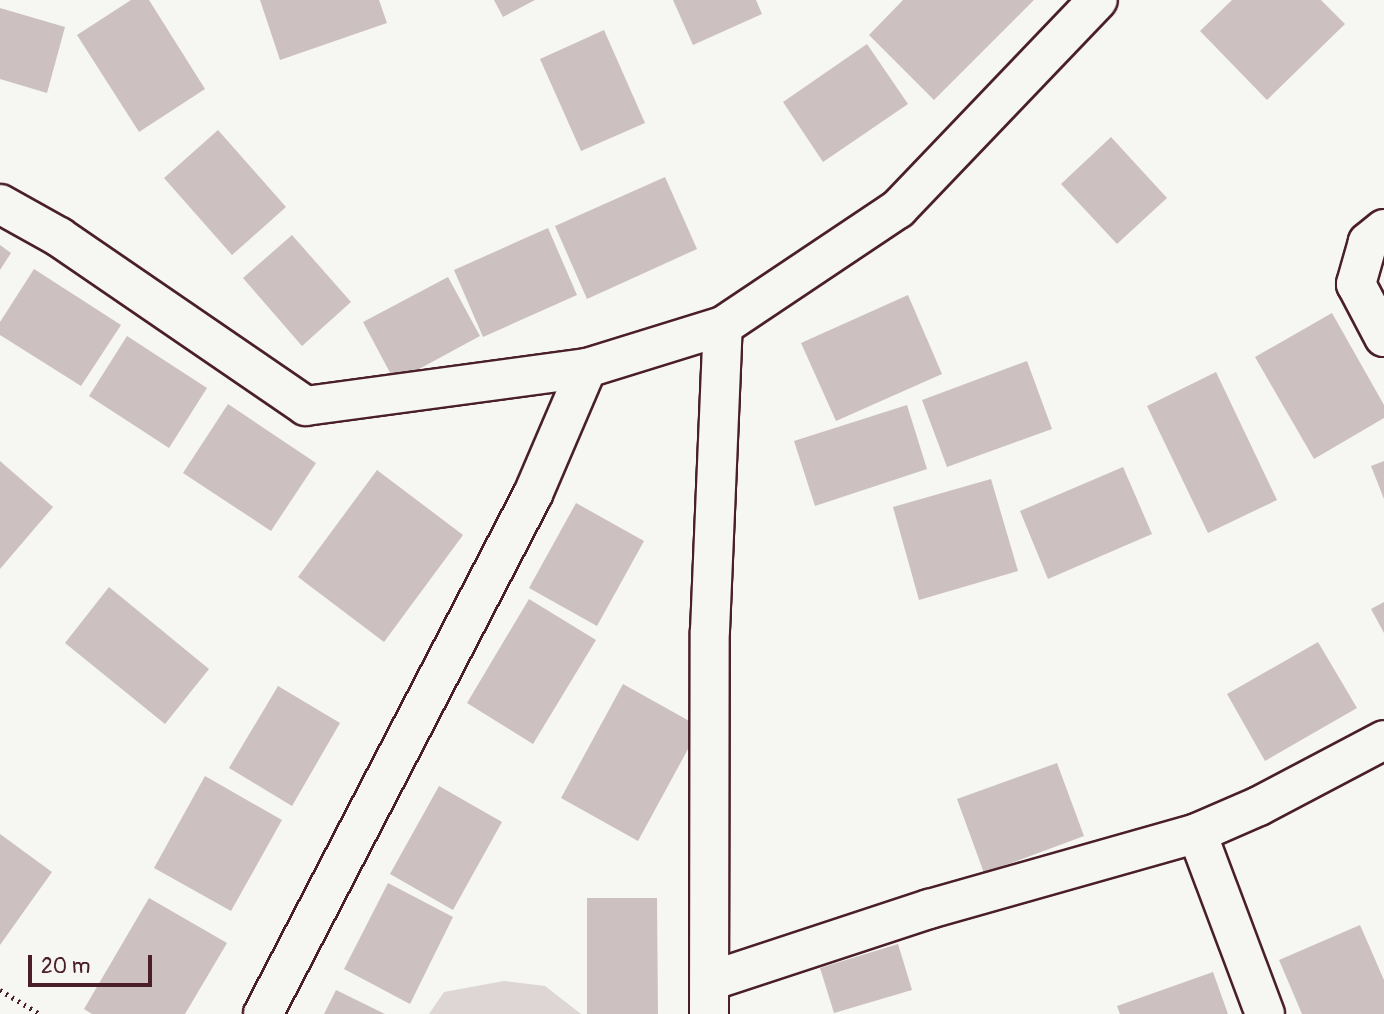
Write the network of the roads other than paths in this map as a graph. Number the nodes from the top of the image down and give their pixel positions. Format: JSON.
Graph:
{"nodes":[{"id":1,"x":1098,"y":0,"type":"edge"},
{"id":2,"x":0,"y":204,"type":"edge"},
{"id":3,"x":1384,"y":229,"type":"edge"},
{"id":4,"x":723,"y":326,"type":"junction"},
{"id":5,"x":1384,"y":337,"type":"edge"},
{"id":6,"x":587,"y":368,"type":"junction"},
{"id":7,"x":1384,"y":740,"type":"edge"},
{"id":8,"x":1197,"y":833,"type":"junction"},
{"id":9,"x":709,"y":997,"type":"edge"},
{"id":10,"x":262,"y":1014,"type":"edge"},
{"id":11,"x":1265,"y":1014,"type":"edge"}],
"edges":[{"from":1,"to":4,"type":"street"},
{"from":2,"to":6,"type":"street"},
{"from":3,"to":5,"type":"street"},
{"from":4,"to":6,"type":"street"},
{"from":4,"to":9,"type":"street"},
{"from":6,"to":10,"type":"street"},
{"from":7,"to":8,"type":"street"},
{"from":8,"to":9,"type":"street"},
{"from":8,"to":11,"type":"street"}]}
